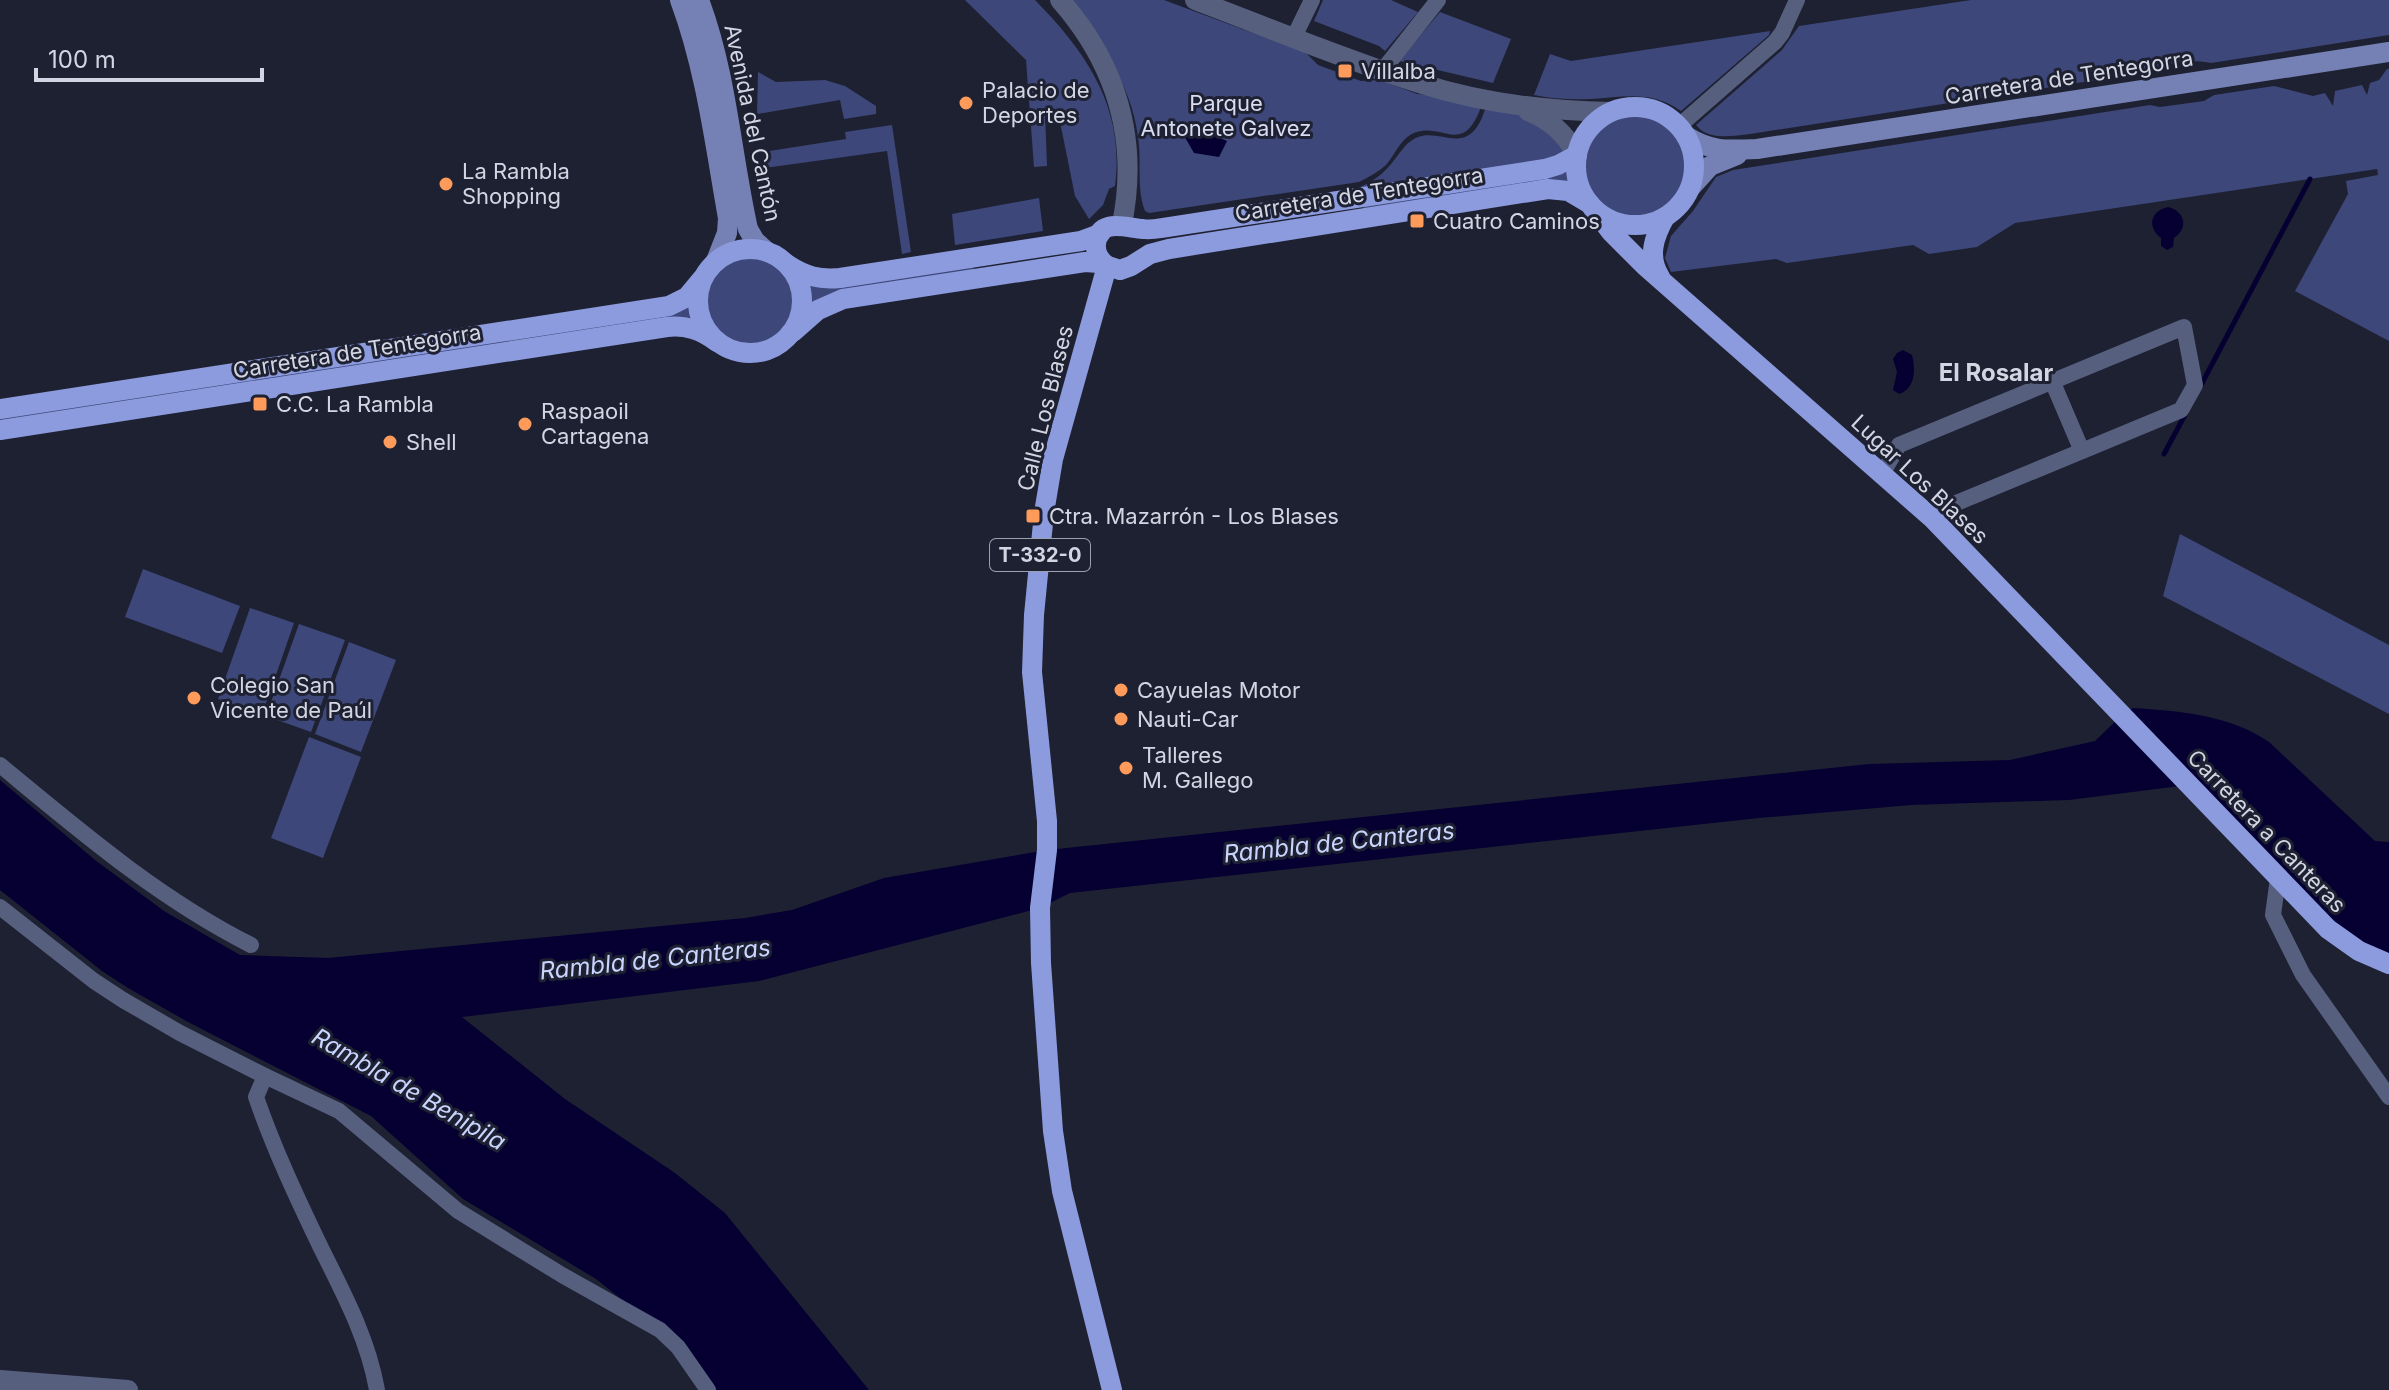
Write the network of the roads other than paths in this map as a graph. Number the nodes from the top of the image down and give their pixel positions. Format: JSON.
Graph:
{"nodes":[{"id":1,"x":680,"y":0,"type":"edge"},
{"id":2,"x":699,"y":0,"type":"edge"},
{"id":3,"x":1042,"y":0,"type":"edge"},
{"id":4,"x":1060,"y":0,"type":"edge"},
{"id":5,"x":1195,"y":0,"type":"edge"},
{"id":6,"x":1312,"y":0,"type":"edge"},
{"id":7,"x":1438,"y":0,"type":"edge"},
{"id":8,"x":1797,"y":0,"type":"edge"},
{"id":9,"x":1294,"y":37,"type":"junction"},
{"id":10,"x":2389,"y":52,"type":"edge"},
{"id":11,"x":1383,"y":70,"type":"junction"},
{"id":12,"x":1117,"y":97,"type":"junction"},
{"id":13,"x":1509,"y":104,"type":"junction"},
{"id":14,"x":1611,"y":112,"type":"junction"},
{"id":15,"x":1682,"y":131,"type":"junction"},
{"id":16,"x":1757,"y":149,"type":"junction"},
{"id":17,"x":1577,"y":155,"type":"junction"},
{"id":18,"x":1691,"y":187,"type":"junction"},
{"id":19,"x":1591,"y":206,"type":"junction"},
{"id":20,"x":1665,"y":217,"type":"junction"},
{"id":21,"x":1125,"y":225,"type":"junction"},
{"id":22,"x":1100,"y":234,"type":"junction"},
{"id":23,"x":766,"y":251,"type":"junction"},
{"id":24,"x":716,"y":261,"type":"junction"},
{"id":25,"x":1135,"y":263,"type":"junction"},
{"id":26,"x":787,"y":264,"type":"junction"},
{"id":27,"x":1107,"y":266,"type":"junction"},
{"id":28,"x":702,"y":279,"type":"junction"},
{"id":29,"x":1674,"y":291,"type":"junction"},
{"id":30,"x":793,"y":332,"type":"junction"},
{"id":31,"x":717,"y":342,"type":"junction"},
{"id":32,"x":2053,"y":383,"type":"junction"},
{"id":33,"x":0,"y":409,"type":"edge"},
{"id":34,"x":0,"y":430,"type":"edge"},
{"id":35,"x":2082,"y":451,"type":"junction"},
{"id":36,"x":1882,"y":474,"type":"junction"},
{"id":37,"x":1933,"y":519,"type":"junction"},
{"id":38,"x":2122,"y":715,"type":"joint"},
{"id":39,"x":0,"y":765,"type":"edge"},
{"id":40,"x":2278,"y":878,"type":"junction"},
{"id":41,"x":0,"y":907,"type":"edge"},
{"id":42,"x":251,"y":945,"type":"dead end"},
{"id":43,"x":2389,"y":964,"type":"edge"},
{"id":44,"x":265,"y":1076,"type":"junction"},
{"id":45,"x":2389,"y":1097,"type":"edge"},
{"id":46,"x":0,"y":1380,"type":"edge"},
{"id":47,"x":128,"y":1390,"type":"edge"},
{"id":48,"x":377,"y":1390,"type":"edge"},
{"id":49,"x":708,"y":1390,"type":"edge"},
{"id":50,"x":1112,"y":1390,"type":"edge"}],
"edges":[{"from":1,"to":24,"type":"main road","name":"Avenida del Cantón"},
{"from":2,"to":23,"type":"main road","name":"Avenida del Cantón"},
{"from":3,"to":12,"type":"street"},
{"from":4,"to":12,"type":"street"},
{"from":5,"to":9,"type":"street"},
{"from":6,"to":9,"type":"street"},
{"from":7,"to":11,"type":"street"},
{"from":8,"to":15,"type":"street"},
{"from":9,"to":11,"type":"street"},
{"from":10,"to":16,"type":"main road","name":"Carretera de Tentegorra"},
{"from":11,"to":13,"type":"street"},
{"from":12,"to":21,"type":"street"},
{"from":13,"to":14,"type":"street"},
{"from":13,"to":17,"type":"street"},
{"from":14,"to":15,"type":"main road"},
{"from":14,"to":17,"type":"main road"},
{"from":15,"to":16,"type":"main road","name":"Carretera de Tentegorra"},
{"from":15,"to":18,"type":"main road"},
{"from":16,"to":18,"type":"main road","name":"Carretera de Tentegorra"},
{"from":17,"to":19,"type":"main road"},
{"from":17,"to":21,"type":"main road","name":"Carretera de Tentegorra"},
{"from":18,"to":20,"type":"main road"},
{"from":19,"to":20,"type":"main road"},
{"from":19,"to":25,"type":"main road","name":"Carretera de Tentegorra"},
{"from":19,"to":29,"type":"main road","name":"Lugar Los Blases"},
{"from":20,"to":29,"type":"main road","name":"Lugar Los Blases"},
{"from":21,"to":22,"type":"main road"},
{"from":21,"to":25,"type":"main road"},
{"from":22,"to":26,"type":"main road"},
{"from":22,"to":27,"type":"main road"},
{"from":23,"to":24,"type":"main road"},
{"from":23,"to":26,"type":"main road"},
{"from":24,"to":28,"type":"main road"},
{"from":25,"to":27,"type":"main road"},
{"from":26,"to":30,"type":"main road"},
{"from":27,"to":30,"type":"main road"},
{"from":27,"to":50,"type":"main road","name":"Calle Los Blases","number":"T-332-0"},
{"from":28,"to":31,"type":"main road"},
{"from":28,"to":33,"type":"main road","name":"Carretera de Tentegorra"},
{"from":29,"to":36,"type":"main road","name":"Lugar Los Blases"},
{"from":30,"to":31,"type":"main road"},
{"from":31,"to":34,"type":"main road","name":"Carretera de Tentegorra"},
{"from":32,"to":35,"type":"street"},
{"from":32,"to":35,"type":"street"},
{"from":32,"to":36,"type":"street"},
{"from":35,"to":37,"type":"street"},
{"from":36,"to":37,"type":"main road","name":"Lugar Los Blases"},
{"from":37,"to":38,"type":"main road","name":"Lugar Los Blases"},
{"from":38,"to":40,"type":"main road","name":"Carretera a Canteras"},
{"from":39,"to":42,"type":"street"},
{"from":40,"to":43,"type":"main road","name":"Carretera a Canteras"},
{"from":40,"to":45,"type":"street"},
{"from":41,"to":44,"type":"street"},
{"from":44,"to":48,"type":"street"},
{"from":44,"to":49,"type":"street"},
{"from":46,"to":47,"type":"street"}]}
